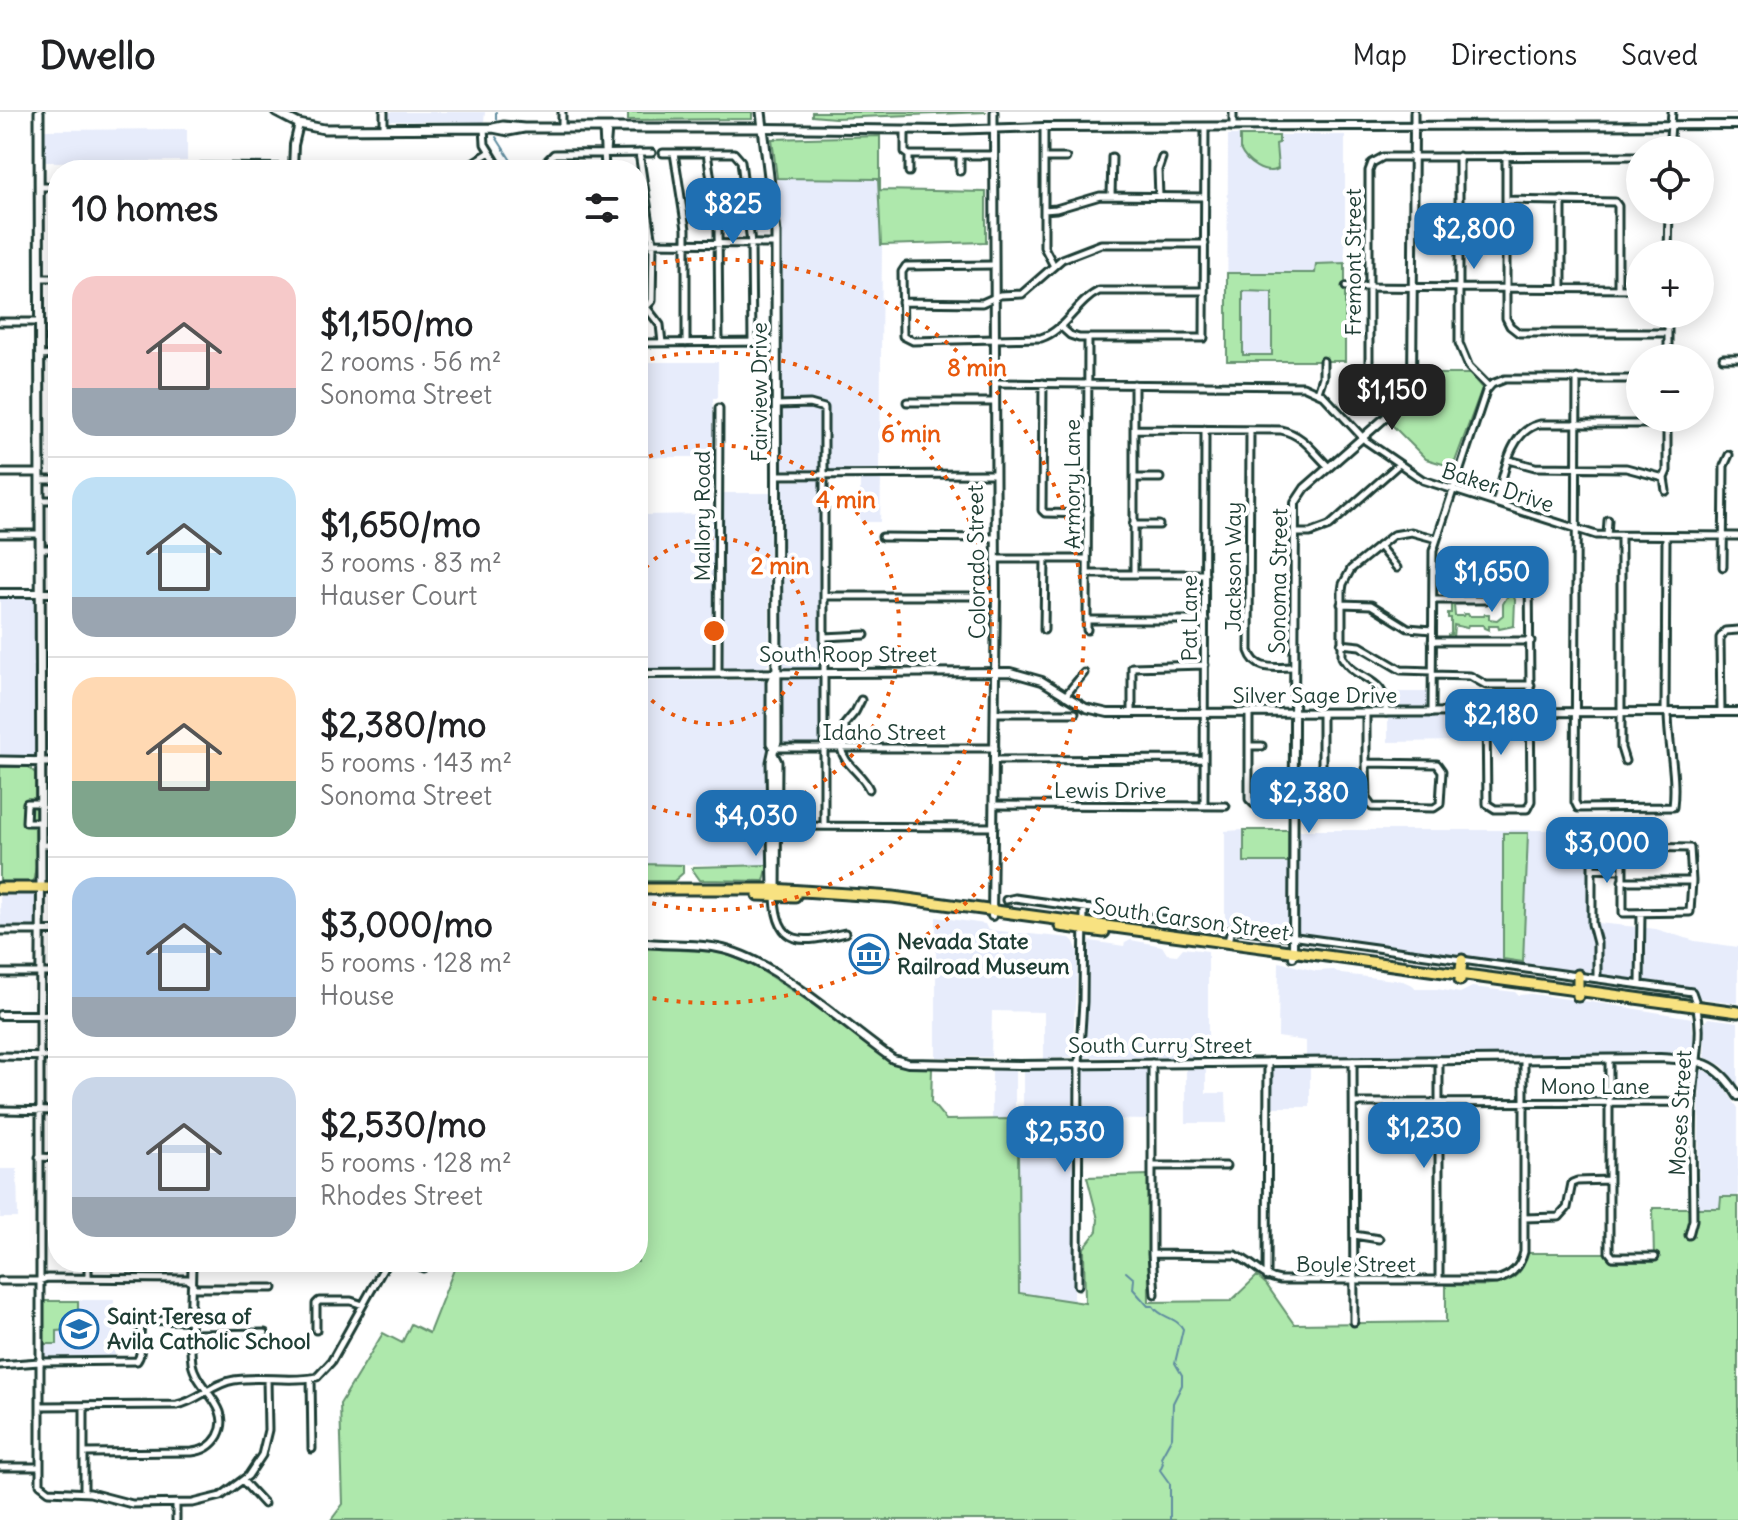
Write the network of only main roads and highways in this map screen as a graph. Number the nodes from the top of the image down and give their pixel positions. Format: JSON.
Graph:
{"nodes":[{"id":1,"x":39,"y":112,"type":"edge"},
{"id":2,"x":276,"y":112,"type":"edge"},
{"id":3,"x":761,"y":112,"type":"edge"},
{"id":4,"x":761,"y":128,"type":"junction"},
{"id":5,"x":774,"y":752,"type":"junction"},
{"id":6,"x":0,"y":761,"type":"edge"},
{"id":7,"x":40,"y":762,"type":"junction"},
{"id":8,"x":48,"y":762,"type":"edge"},
{"id":9,"x":0,"y":888,"type":"edge"},
{"id":10,"x":41,"y":888,"type":"junction"},
{"id":11,"x":48,"y":888,"type":"edge"},
{"id":12,"x":774,"y":891,"type":"junction"},
{"id":13,"x":648,"y":892,"type":"edge"},
{"id":14,"x":1462,"y":960,"type":"road end"},
{"id":15,"x":1578,"y":975,"type":"road end"},
{"id":16,"x":1460,"y":977,"type":"junction"},
{"id":17,"x":1578,"y":993,"type":"junction"},
{"id":18,"x":1738,"y":1015,"type":"edge"}],
"edges":[{"from":1,"to":7,"type":"main road"},
{"from":2,"to":4,"type":"main road"},
{"from":3,"to":4,"type":"main road","name":"Fairview Drive"},
{"from":4,"to":5,"type":"main road","name":"Fairview Drive"},
{"from":5,"to":12,"type":"main road","name":"Fairview Drive"},
{"from":5,"to":12,"type":"main road","name":"Fairview Drive"},
{"from":6,"to":7,"type":"main road"},
{"from":7,"to":8,"type":"main road"},
{"from":7,"to":10,"type":"main road"},
{"from":9,"to":10,"type":"main road"},
{"from":10,"to":11,"type":"main road"},
{"from":12,"to":13,"type":"main road","name":"South Carson Street"},
{"from":12,"to":16,"type":"main road","name":"South Carson Street"},
{"from":14,"to":16,"type":"main road"},
{"from":15,"to":17,"type":"main road"},
{"from":16,"to":17,"type":"main road","name":"South Carson Street"},
{"from":17,"to":18,"type":"main road","name":"South Carson Street"}]}
